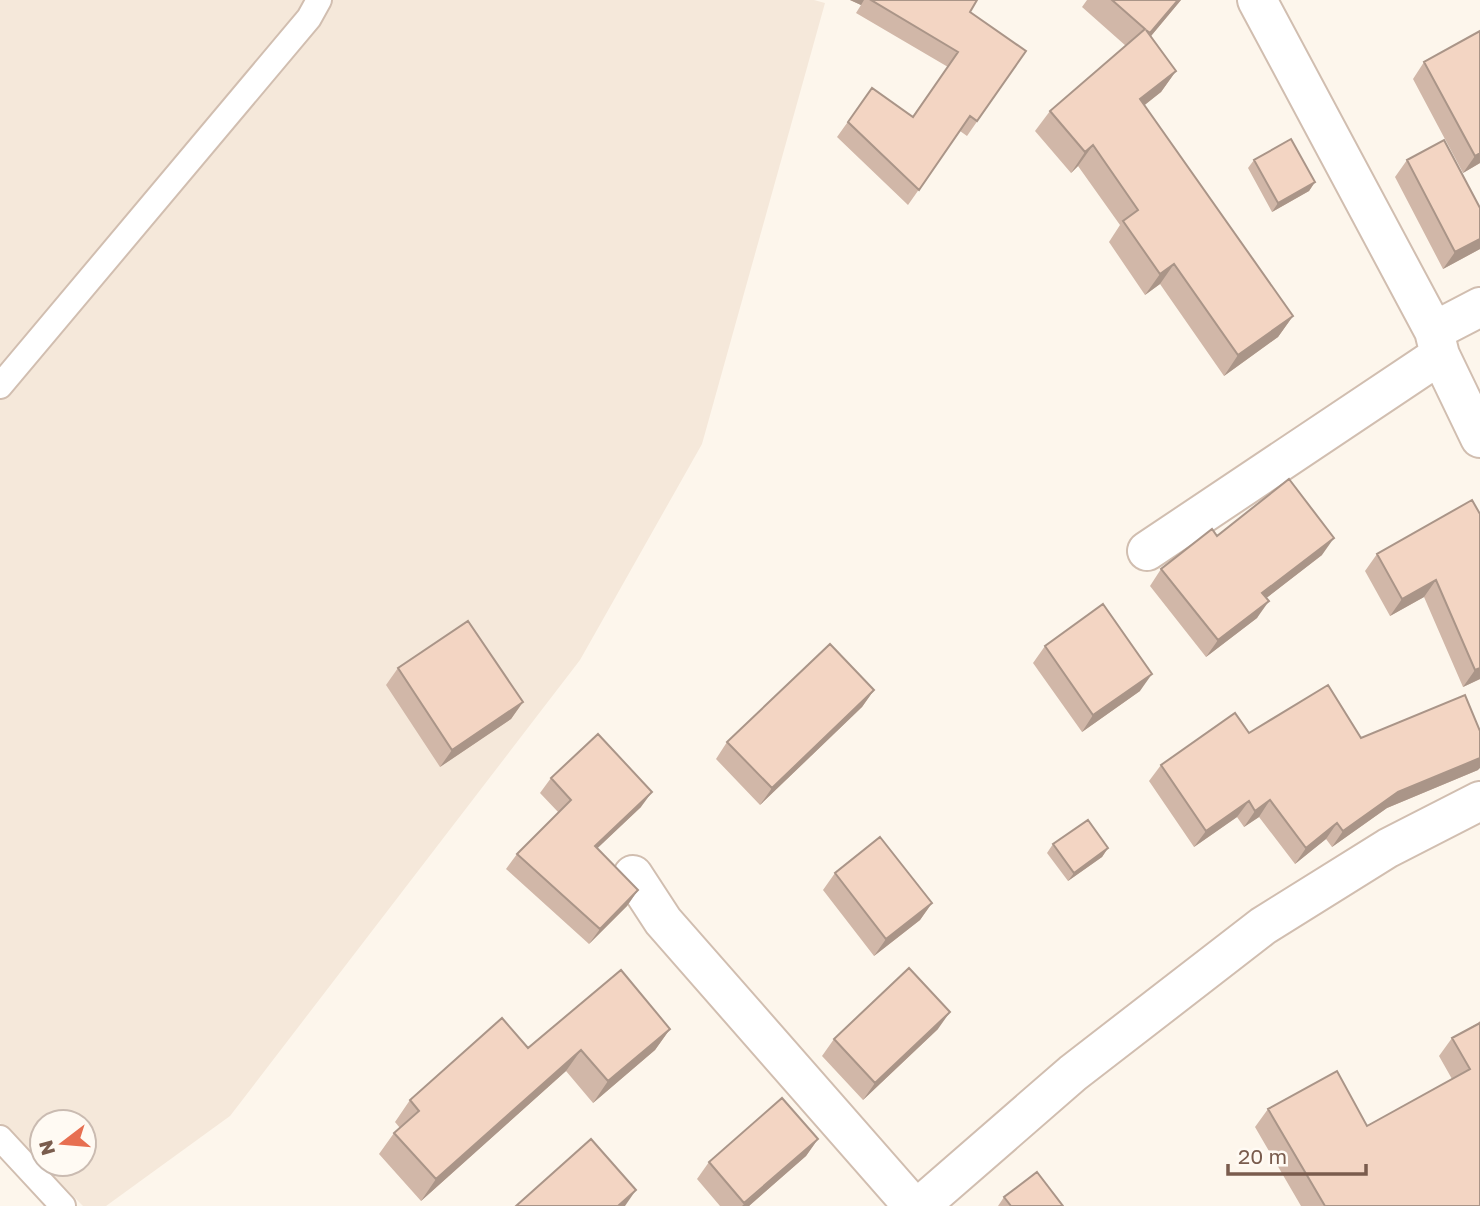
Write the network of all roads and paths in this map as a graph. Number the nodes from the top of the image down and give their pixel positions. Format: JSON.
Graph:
{"nodes":[{"id":1,"x":319,"y":0,"type":"edge"},
{"id":2,"x":1257,"y":0,"type":"edge"},
{"id":3,"x":1480,"y":307,"type":"edge"},
{"id":4,"x":1437,"y":343,"type":"junction"},
{"id":5,"x":0,"y":386,"type":"edge"},
{"id":6,"x":1480,"y":438,"type":"edge"},
{"id":7,"x":1147,"y":551,"type":"dead end"},
{"id":8,"x":1480,"y":801,"type":"edge"},
{"id":9,"x":634,"y":875,"type":"dead end"},
{"id":10,"x":0,"y":1138,"type":"edge"},
{"id":11,"x":63,"y":1206,"type":"edge"},
{"id":12,"x":913,"y":1206,"type":"edge"},
{"id":13,"x":919,"y":1206,"type":"edge"}],
"edges":[{"from":1,"to":5,"type":"lane"},
{"from":2,"to":4,"type":"street"},
{"from":3,"to":4,"type":"street"},
{"from":4,"to":6,"type":"street"},
{"from":4,"to":7,"type":"street"},
{"from":8,"to":13,"type":"street"},
{"from":9,"to":12,"type":"street"},
{"from":10,"to":11,"type":"lane"}]}
